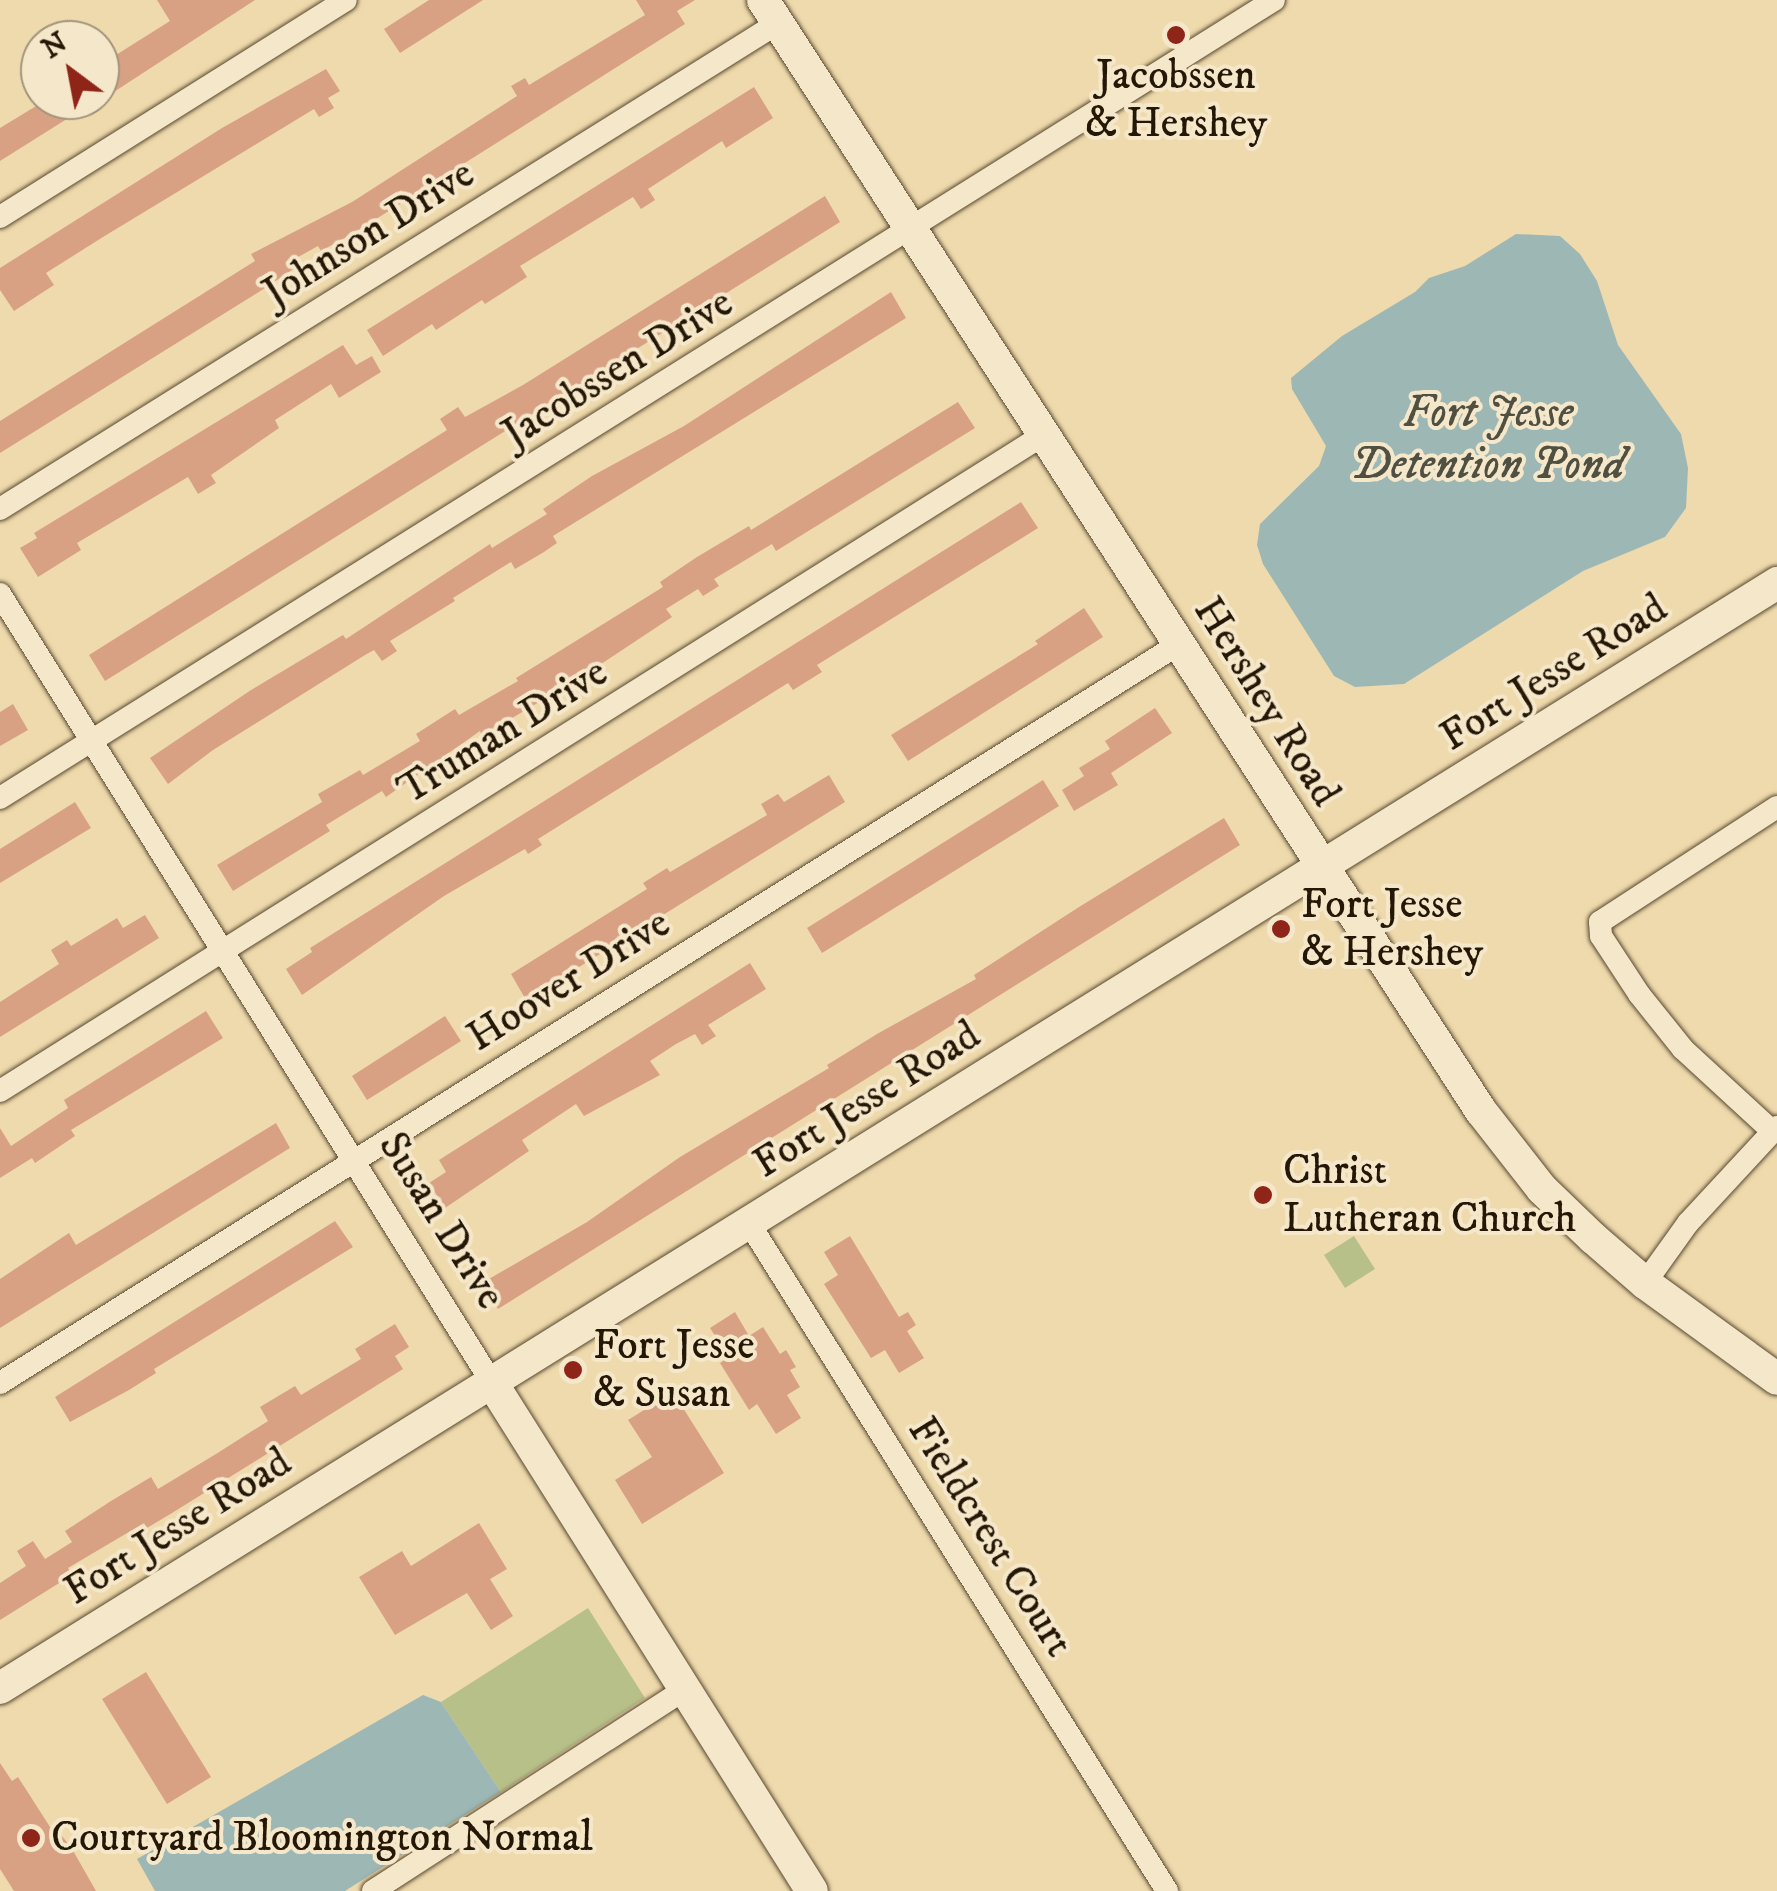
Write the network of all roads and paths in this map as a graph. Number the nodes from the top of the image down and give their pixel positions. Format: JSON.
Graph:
{"nodes":[{"id":1,"x":346,"y":0,"type":"edge"},
{"id":2,"x":1274,"y":0,"type":"edge"},
{"id":3,"x":771,"y":11,"type":"edge"},
{"id":4,"x":0,"y":217,"type":"edge"},
{"id":5,"x":912,"y":228,"type":"junction"},
{"id":6,"x":1044,"y":434,"type":"junction"},
{"id":7,"x":0,"y":509,"type":"edge"},
{"id":8,"x":1777,"y":583,"type":"edge"},
{"id":9,"x":0,"y":594,"type":"edge"},
{"id":10,"x":1179,"y":644,"type":"junction"},
{"id":11,"x":92,"y":740,"type":"junction"},
{"id":12,"x":0,"y":798,"type":"edge"},
{"id":13,"x":1777,"y":807,"type":"edge"},
{"id":14,"x":1322,"y":870,"type":"junction"},
{"id":15,"x":224,"y":952,"type":"junction"},
{"id":16,"x":0,"y":1091,"type":"edge"},
{"id":17,"x":1774,"y":1128,"type":"edge"},
{"id":18,"x":354,"y":1160,"type":"junction"},
{"id":19,"x":749,"y":1223,"type":"junction"},
{"id":20,"x":1644,"y":1283,"type":"junction"},
{"id":21,"x":1777,"y":1379,"type":"edge"},
{"id":22,"x":0,"y":1383,"type":"edge"},
{"id":23,"x":492,"y":1383,"type":"junction"},
{"id":24,"x":0,"y":1688,"type":"edge"},
{"id":25,"x":685,"y":1689,"type":"junction"},
{"id":26,"x":373,"y":1891,"type":"edge"},
{"id":27,"x":812,"y":1891,"type":"edge"},
{"id":28,"x":1167,"y":1891,"type":"edge"}],
"edges":[{"from":1,"to":4,"type":"street"},
{"from":2,"to":5,"type":"street","name":"Jacobssen Drive"},
{"from":3,"to":5,"type":"main road","name":"Hershey Road"},
{"from":3,"to":7,"type":"street","name":"Johnson Drive"},
{"from":5,"to":6,"type":"main road","name":"Hershey Road"},
{"from":5,"to":11,"type":"street","name":"Jacobssen Drive"},
{"from":6,"to":10,"type":"main road","name":"Hershey Road"},
{"from":6,"to":15,"type":"street","name":"Truman Drive"},
{"from":8,"to":14,"type":"main road","name":"Fort Jesse Road"},
{"from":9,"to":11,"type":"street","name":"Susan Drive"},
{"from":10,"to":14,"type":"main road","name":"Hershey Road"},
{"from":10,"to":18,"type":"street","name":"Hoover Drive"},
{"from":11,"to":12,"type":"street","name":"Jacobssen Drive"},
{"from":11,"to":15,"type":"street","name":"Susan Drive"},
{"from":13,"to":17,"type":"street"},
{"from":14,"to":19,"type":"main road","name":"Fort Jesse Road"},
{"from":14,"to":20,"type":"main road","name":"Hershey Road"},
{"from":15,"to":16,"type":"street","name":"Truman Drive"},
{"from":15,"to":18,"type":"street","name":"Susan Drive"},
{"from":17,"to":20,"type":"street"},
{"from":18,"to":22,"type":"street","name":"Hoover Drive"},
{"from":18,"to":23,"type":"street","name":"Susan Drive"},
{"from":19,"to":23,"type":"main road","name":"Fort Jesse Road"},
{"from":19,"to":28,"type":"street","name":"Fieldcrest Court"},
{"from":20,"to":21,"type":"main road","name":"Hershey Road"},
{"from":23,"to":24,"type":"main road","name":"Fort Jesse Road"},
{"from":23,"to":25,"type":"main road","name":"Susan Drive"},
{"from":25,"to":26,"type":"street"},
{"from":25,"to":27,"type":"main road","name":"Susan Drive"}]}
